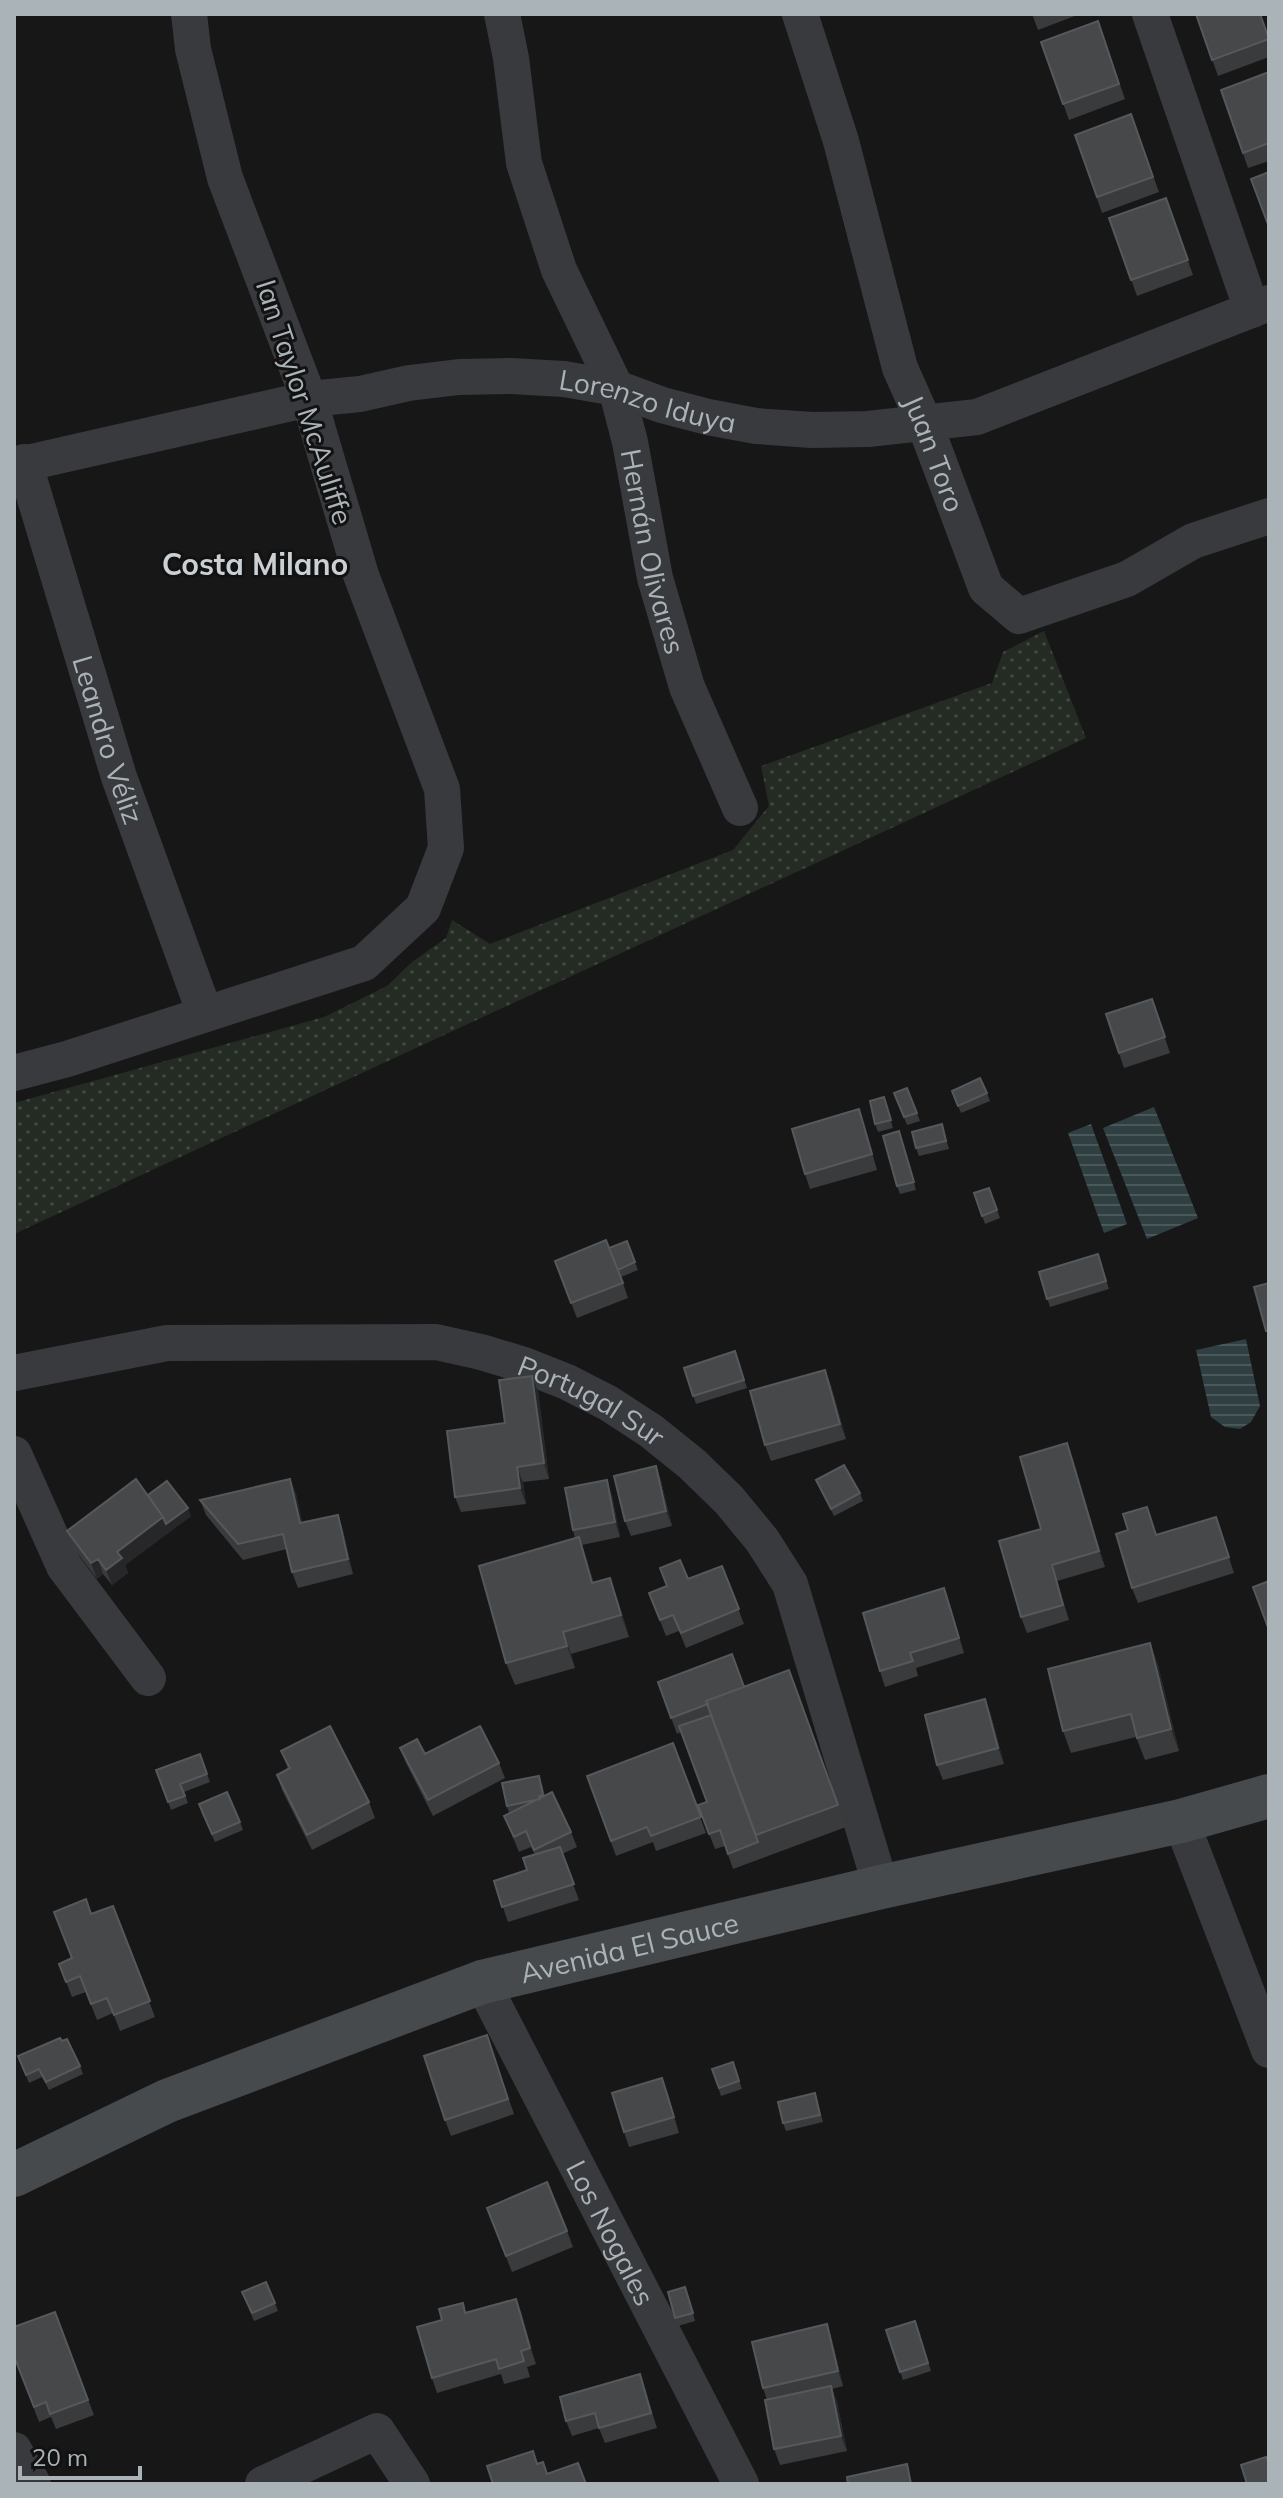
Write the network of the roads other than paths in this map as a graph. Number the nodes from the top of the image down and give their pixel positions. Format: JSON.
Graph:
{"nodes":[{"id":1,"x":189,"y":14,"type":"edge"},
{"id":2,"x":502,"y":14,"type":"edge"},
{"id":3,"x":800,"y":14,"type":"edge"},
{"id":4,"x":1150,"y":14,"type":"edge"},
{"id":5,"x":1261,"y":307,"type":"edge"},
{"id":6,"x":616,"y":388,"type":"junction"},
{"id":7,"x":309,"y":399,"type":"junction"},
{"id":8,"x":924,"y":422,"type":"junction"},
{"id":9,"x":19,"y":464,"type":"edge"},
{"id":10,"x":1269,"y":516,"type":"edge"},
{"id":11,"x":740,"y":808,"type":"dead end"},
{"id":12,"x":205,"y":1014,"type":"junction"},
{"id":13,"x":14,"y":1073,"type":"edge"},
{"id":14,"x":14,"y":1373,"type":"edge"},
{"id":15,"x":14,"y":1454,"type":"edge"},
{"id":16,"x":148,"y":1678,"type":"dead end"},
{"id":17,"x":1269,"y":1796,"type":"edge"},
{"id":18,"x":1181,"y":1821,"type":"junction"},
{"id":19,"x":881,"y":1887,"type":"junction"},
{"id":20,"x":482,"y":1982,"type":"junction"},
{"id":21,"x":1269,"y":2050,"type":"edge"},
{"id":22,"x":14,"y":2175,"type":"edge"},
{"id":23,"x":14,"y":2450,"type":"edge"},
{"id":24,"x":33,"y":2484,"type":"edge"},
{"id":25,"x":263,"y":2484,"type":"edge"},
{"id":26,"x":412,"y":2484,"type":"edge"},
{"id":27,"x":741,"y":2484,"type":"edge"}],
"edges":[{"from":1,"to":7,"type":"street","name":"Ian Taylor McAuliffe"},
{"from":2,"to":6,"type":"street","name":"Hernán Olivares"},
{"from":3,"to":8,"type":"street","name":"Juan Toro"},
{"from":4,"to":5,"type":"street"},
{"from":5,"to":8,"type":"street","name":"Lorenzo Iduya"},
{"from":6,"to":7,"type":"street","name":"Lorenzo Iduya"},
{"from":6,"to":8,"type":"street","name":"Lorenzo Iduya"},
{"from":6,"to":11,"type":"street","name":"Hernán Olivares"},
{"from":7,"to":9,"type":"street","name":"Lorenzo Iduya"},
{"from":7,"to":12,"type":"street","name":"Ian Taylor McAuliffe"},
{"from":8,"to":10,"type":"street","name":"Juan Toro"},
{"from":9,"to":12,"type":"street","name":"Leandro Véliz"},
{"from":12,"to":13,"type":"street","name":"Ian Taylor McAuliffe"},
{"from":14,"to":19,"type":"street","name":"Portugal Sur"},
{"from":15,"to":16,"type":"street"},
{"from":17,"to":18,"type":"street","name":"Avenida El Sauce"},
{"from":18,"to":19,"type":"street","name":"Avenida El Sauce"},
{"from":18,"to":21,"type":"street"},
{"from":19,"to":20,"type":"street","name":"Avenida El Sauce"},
{"from":20,"to":22,"type":"street","name":"Avenida El Sauce"},
{"from":20,"to":27,"type":"street","name":"Los Nogales"},
{"from":23,"to":24,"type":"street"},
{"from":25,"to":26,"type":"street"}]}
